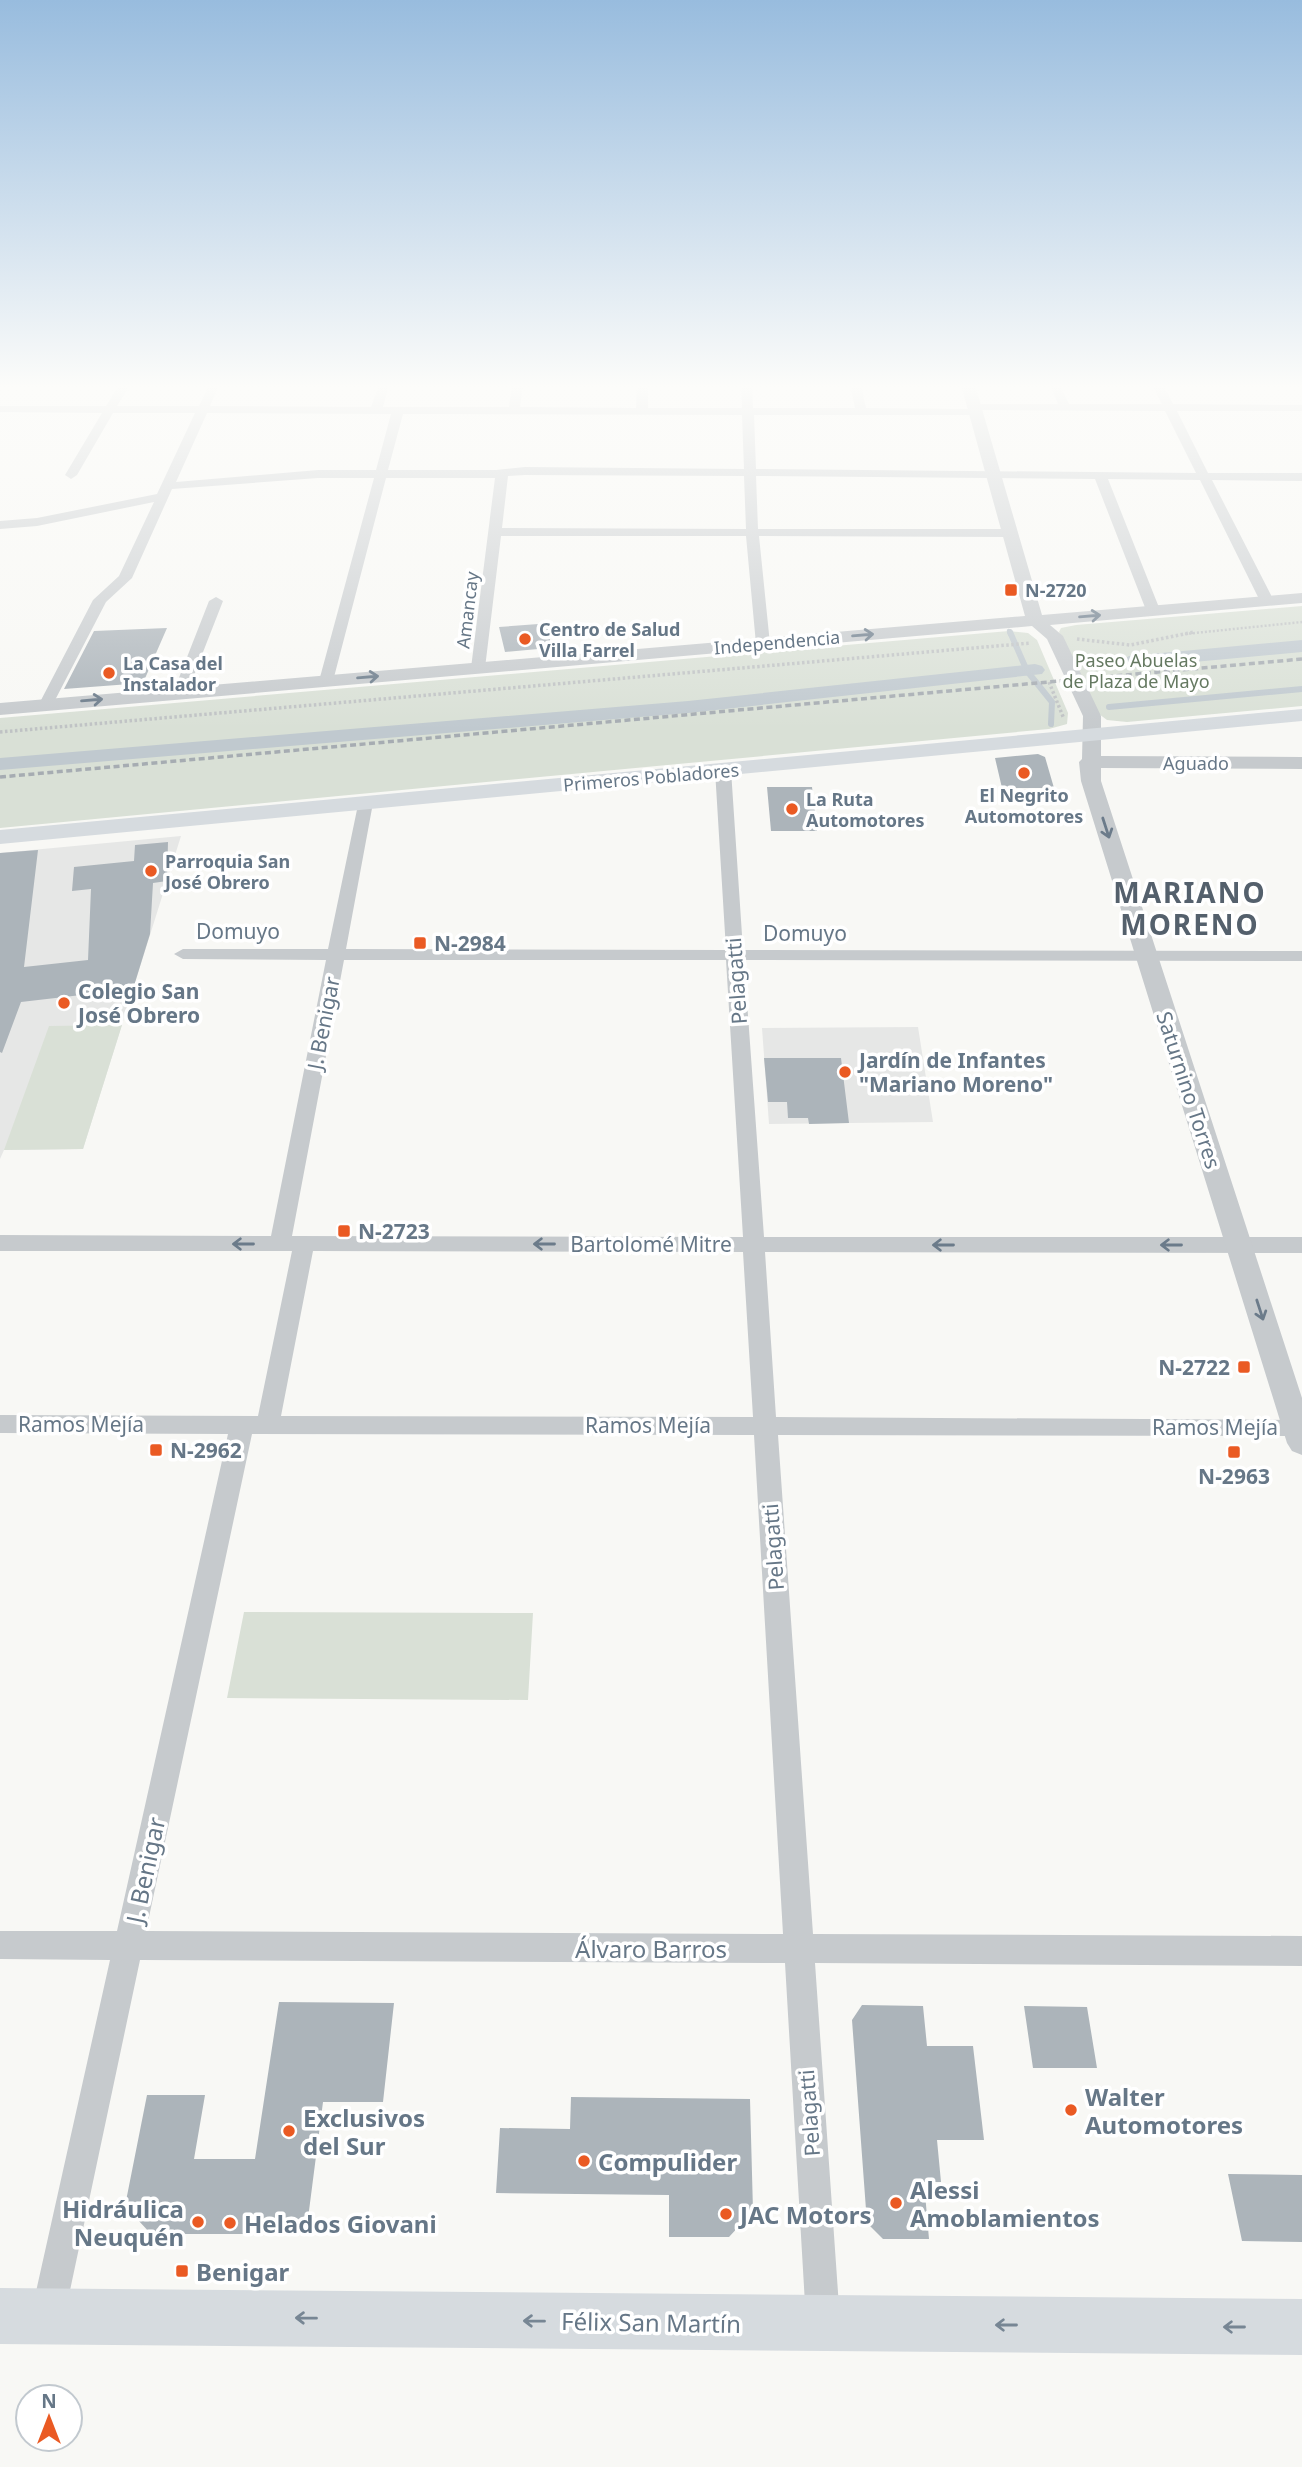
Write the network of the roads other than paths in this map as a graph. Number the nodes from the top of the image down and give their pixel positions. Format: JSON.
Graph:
{"nodes":[{"id":1,"x":130,"y":500,"type":"edge"},
{"id":2,"x":160,"y":500,"type":"edge"},
{"id":3,"x":375,"y":500,"type":"edge"},
{"id":4,"x":499,"y":500,"type":"edge"},
{"id":5,"x":751,"y":500,"type":"edge"},
{"id":6,"x":1001,"y":500,"type":"edge"},
{"id":7,"x":1110,"y":500,"type":"edge"},
{"id":8,"x":1217,"y":500,"type":"edge"},
{"id":9,"x":0,"y":524,"type":"edge"},
{"id":10,"x":495,"y":532,"type":"junction"},
{"id":11,"x":752,"y":533,"type":"junction"},
{"id":12,"x":1010,"y":533,"type":"junction"},
{"id":13,"x":1302,"y":598,"type":"edge"},
{"id":14,"x":216,"y":601,"type":"dead end"},
{"id":15,"x":1267,"y":601,"type":"junction"},
{"id":16,"x":1153,"y":610,"type":"junction"},
{"id":17,"x":1038,"y":623,"type":"junction"},
{"id":18,"x":763,"y":644,"type":"junction"},
{"id":19,"x":478,"y":668,"type":"junction"},
{"id":20,"x":326,"y":681,"type":"junction"},
{"id":21,"x":180,"y":693,"type":"junction"},
{"id":22,"x":46,"y":704,"type":"junction"},
{"id":23,"x":0,"y":709,"type":"edge"},
{"id":24,"x":1302,"y":715,"type":"edge"},
{"id":25,"x":1090,"y":735,"type":"junction"},
{"id":26,"x":1089,"y":762,"type":"junction"},
{"id":27,"x":1302,"y":763,"type":"edge"},
{"id":28,"x":723,"y":770,"type":"junction"},
{"id":29,"x":365,"y":803,"type":"junction"},
{"id":30,"x":0,"y":837,"type":"edge"},
{"id":31,"x":183,"y":954,"type":"dead end"},
{"id":32,"x":336,"y":954,"type":"junction"},
{"id":33,"x":735,"y":955,"type":"junction"},
{"id":34,"x":1147,"y":956,"type":"junction"},
{"id":35,"x":1302,"y":957,"type":"edge"},
{"id":36,"x":0,"y":1243,"type":"edge"},
{"id":37,"x":281,"y":1244,"type":"junction"},
{"id":38,"x":304,"y":1244,"type":"junction"},
{"id":39,"x":753,"y":1244,"type":"junction"},
{"id":40,"x":1239,"y":1245,"type":"junction"},
{"id":41,"x":1302,"y":1245,"type":"edge"},
{"id":42,"x":0,"y":1424,"type":"edge"},
{"id":43,"x":255,"y":1424,"type":"junction"},
{"id":44,"x":765,"y":1426,"type":"junction"},
{"id":45,"x":1299,"y":1435,"type":"edge"},
{"id":46,"x":0,"y":1945,"type":"edge"},
{"id":47,"x":128,"y":1946,"type":"junction"},
{"id":48,"x":799,"y":1949,"type":"junction"},
{"id":49,"x":1302,"y":1951,"type":"edge"},
{"id":50,"x":24,"y":2316,"type":"edge"},
{"id":51,"x":823,"y":2323,"type":"junction"},
{"id":52,"x":1302,"y":2328,"type":"edge"}],
"edges":[{"from":1,"to":9,"type":"street"},
{"from":2,"to":22,"type":"street"},
{"from":3,"to":20,"type":"street"},
{"from":4,"to":10,"type":"street","name":"Amancay"},
{"from":5,"to":11,"type":"street"},
{"from":6,"to":12,"type":"street"},
{"from":7,"to":16,"type":"street"},
{"from":8,"to":15,"type":"street"},
{"from":10,"to":11,"type":"street"},
{"from":10,"to":19,"type":"street","name":"Amancay"},
{"from":11,"to":12,"type":"street"},
{"from":11,"to":18,"type":"street"},
{"from":12,"to":17,"type":"street"},
{"from":13,"to":15,"type":"street","name":"Independencia"},
{"from":14,"to":21,"type":"street"},
{"from":15,"to":16,"type":"street","name":"Independencia"},
{"from":17,"to":16,"type":"street","name":"Independencia","one_way":true},
{"from":18,"to":17,"type":"street","name":"Independencia","one_way":true},
{"from":17,"to":25,"type":"street"},
{"from":18,"to":19,"type":"street","name":"Independencia"},
{"from":20,"to":19,"type":"street","name":"Independencia","one_way":true},
{"from":20,"to":21,"type":"street","name":"Independencia"},
{"from":22,"to":21,"type":"street","name":"Independencia","one_way":true},
{"from":22,"to":23,"type":"street","name":"Independencia"},
{"from":24,"to":25,"type":"main road","name":"Primeros Pobladores"},
{"from":25,"to":26,"type":"street","name":"Saturnino Torres"},
{"from":25,"to":28,"type":"main road","name":"Primeros Pobladores"},
{"from":26,"to":27,"type":"street","name":"Aguado"},
{"from":26,"to":34,"type":"street","name":"Saturnino Torres","one_way":true},
{"from":28,"to":29,"type":"main road","name":"Primeros Pobladores"},
{"from":28,"to":33,"type":"street","name":"Pelagatti"},
{"from":29,"to":30,"type":"main road","name":"Primeros Pobladores"},
{"from":29,"to":32,"type":"street","name":"J. Benigar"},
{"from":31,"to":32,"type":"street","name":"Domuyo"},
{"from":32,"to":33,"type":"street","name":"Domuyo"},
{"from":32,"to":37,"type":"street","name":"J. Benigar"},
{"from":33,"to":34,"type":"street","name":"Domuyo"},
{"from":33,"to":39,"type":"street","name":"Pelagatti"},
{"from":34,"to":35,"type":"street","name":"Domuyo"},
{"from":34,"to":40,"type":"street","name":"Saturnino Torres"},
{"from":37,"to":36,"type":"street","name":"Bartolomé Mitre","one_way":true},
{"from":37,"to":38,"type":"street","name":"Bartolomé Mitre"},
{"from":39,"to":38,"type":"street","name":"Bartolomé Mitre","one_way":true},
{"from":38,"to":43,"type":"street","name":"J. Benigar"},
{"from":40,"to":39,"type":"street","name":"Bartolomé Mitre","one_way":true},
{"from":39,"to":44,"type":"street","name":"Pelagatti"},
{"from":40,"to":41,"type":"street","name":"Bartolomé Mitre"},
{"from":40,"to":45,"type":"street","name":"Saturnino Torres","one_way":true},
{"from":42,"to":43,"type":"street","name":"Ramos Mejía"},
{"from":43,"to":44,"type":"street","name":"Ramos Mejía"},
{"from":43,"to":47,"type":"street","name":"J. Benigar"},
{"from":44,"to":45,"type":"street","name":"Ramos Mejía"},
{"from":44,"to":48,"type":"street","name":"Pelagatti"},
{"from":46,"to":47,"type":"street","name":"Álvaro Barros"},
{"from":47,"to":48,"type":"street","name":"Álvaro Barros"},
{"from":47,"to":50,"type":"street","name":"J. Benigar"},
{"from":48,"to":49,"type":"street","name":"Álvaro Barros"},
{"from":48,"to":51,"type":"street","name":"Pelagatti"},
{"from":51,"to":50,"type":"highway","name":"Félix San Martín","one_way":true},
{"from":52,"to":51,"type":"highway","name":"Félix San Martín","one_way":true}]}
